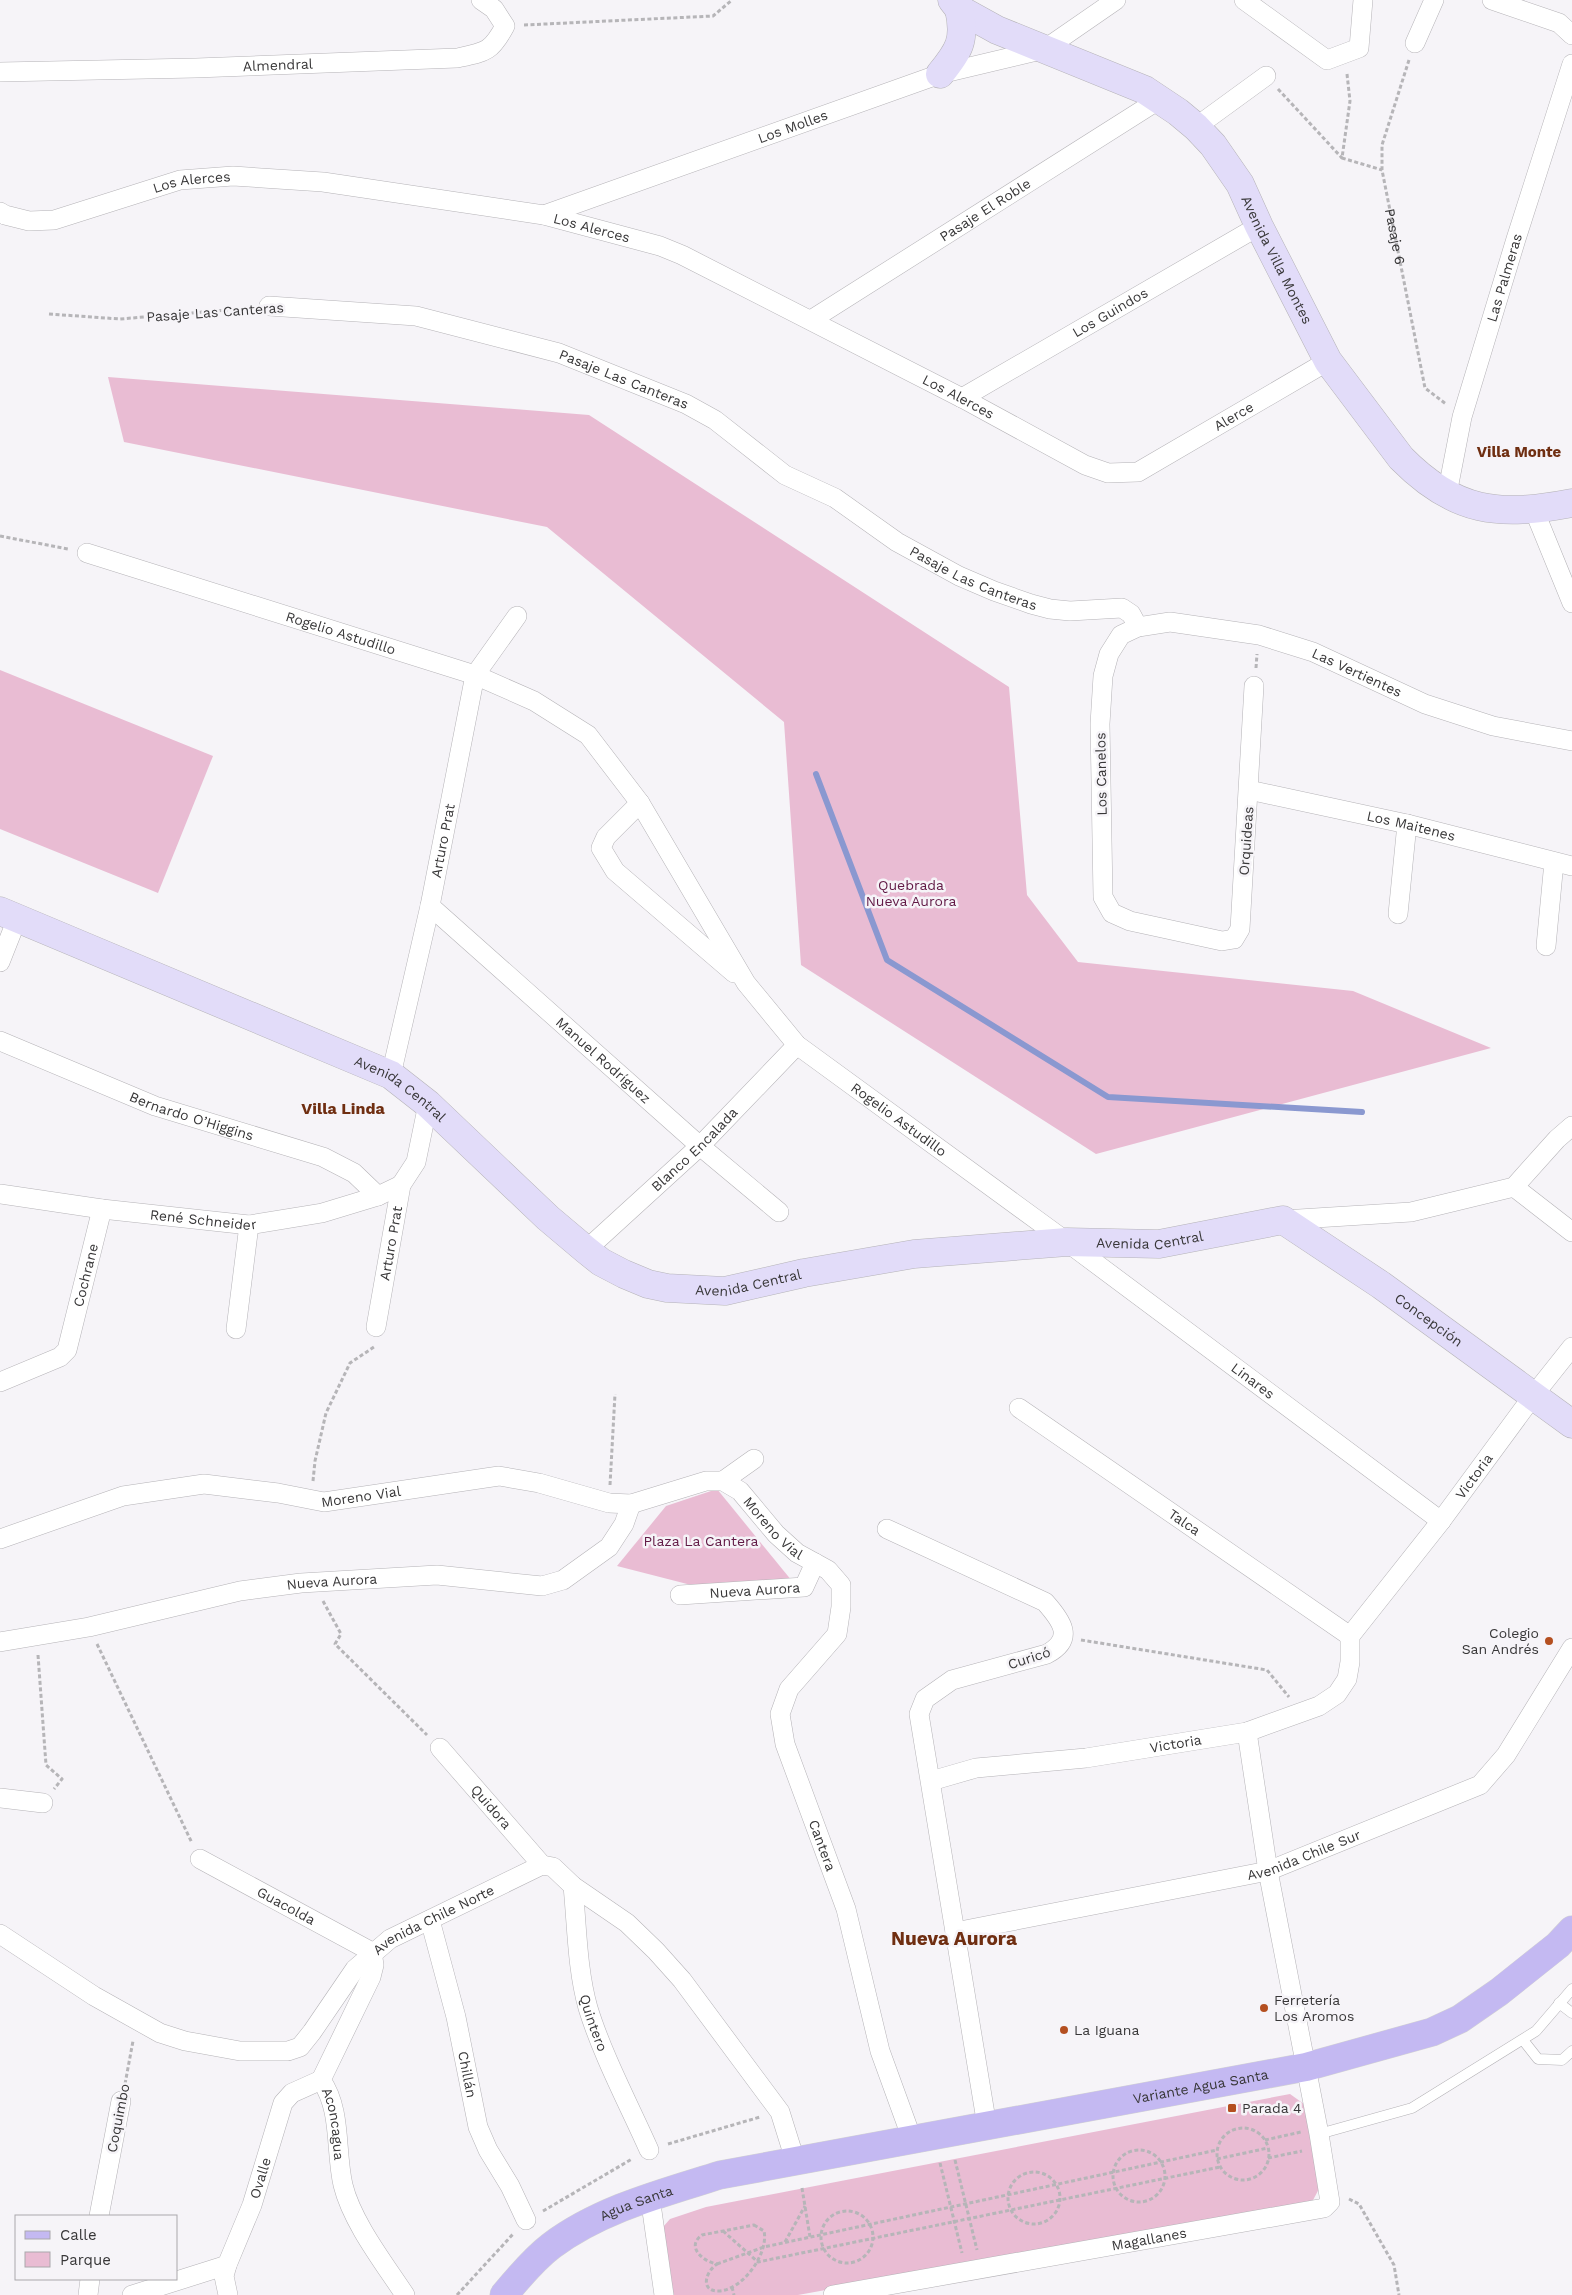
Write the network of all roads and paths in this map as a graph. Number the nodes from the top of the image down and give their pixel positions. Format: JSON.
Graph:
{"nodes":[{"id":1,"x":481,"y":0,"type":"edge"},
{"id":2,"x":732,"y":0,"type":"edge"},
{"id":3,"x":1116,"y":0,"type":"edge"},
{"id":4,"x":1244,"y":0,"type":"edge"},
{"id":5,"x":1363,"y":0,"type":"edge"},
{"id":6,"x":1434,"y":0,"type":"edge"},
{"id":7,"x":1492,"y":0,"type":"edge"},
{"id":8,"x":956,"y":5,"type":"edge"},
{"id":9,"x":506,"y":26,"type":"junction"},
{"id":10,"x":1572,"y":35,"type":"edge"},
{"id":11,"x":1414,"y":43,"type":"joint"},
{"id":12,"x":1045,"y":50,"type":"junction"},
{"id":13,"x":1344,"y":53,"type":"junction"},
{"id":14,"x":1572,"y":64,"type":"edge"},
{"id":15,"x":0,"y":72,"type":"edge"},
{"id":16,"x":940,"y":74,"type":"junction"},
{"id":17,"x":1266,"y":76,"type":"joint"},
{"id":18,"x":1160,"y":99,"type":"junction"},
{"id":19,"x":1196,"y":127,"type":"junction"},
{"id":20,"x":1342,"y":158,"type":"junction"},
{"id":21,"x":1382,"y":170,"type":"junction"},
{"id":22,"x":0,"y":212,"type":"edge"},
{"id":23,"x":544,"y":215,"type":"junction"},
{"id":24,"x":1259,"y":226,"type":"junction"},
{"id":25,"x":269,"y":306,"type":"joint"},
{"id":26,"x":49,"y":314,"type":"dead end"},
{"id":27,"x":811,"y":320,"type":"junction"},
{"id":28,"x":1328,"y":361,"type":"junction"},
{"id":29,"x":962,"y":398,"type":"junction"},
{"id":30,"x":1462,"y":417,"type":"junction"},
{"id":31,"x":1138,"y":472,"type":"joint"},
{"id":32,"x":1447,"y":494,"type":"junction"},
{"id":33,"x":1572,"y":503,"type":"edge"},
{"id":34,"x":1534,"y":510,"type":"junction"},
{"id":35,"x":0,"y":536,"type":"edge"},
{"id":36,"x":87,"y":553,"type":"joint"},
{"id":37,"x":1572,"y":603,"type":"edge"},
{"id":38,"x":517,"y":616,"type":"dead end"},
{"id":39,"x":1138,"y":627,"type":"junction"},
{"id":40,"x":1258,"y":635,"type":"junction"},
{"id":41,"x":475,"y":676,"type":"junction"},
{"id":42,"x":1254,"y":686,"type":"joint"},
{"id":43,"x":1572,"y":741,"type":"edge"},
{"id":44,"x":1249,"y":790,"type":"junction"},
{"id":45,"x":640,"y":803,"type":"junction"},
{"id":46,"x":1407,"y":824,"type":"junction"},
{"id":47,"x":1563,"y":864,"type":"edge"},
{"id":48,"x":430,"y":906,"type":"junction"},
{"id":49,"x":1398,"y":914,"type":"dead end"},
{"id":50,"x":8,"y":915,"type":"edge"},
{"id":51,"x":1130,"y":921,"type":"joint"},
{"id":52,"x":1546,"y":946,"type":"dead end"},
{"id":53,"x":0,"y":962,"type":"edge"},
{"id":54,"x":746,"y":983,"type":"junction"},
{"id":55,"x":0,"y":1041,"type":"edge"},
{"id":56,"x":797,"y":1045,"type":"junction"},
{"id":57,"x":391,"y":1075,"type":"junction"},
{"id":58,"x":428,"y":1104,"type":"junction"},
{"id":59,"x":1572,"y":1126,"type":"edge"},
{"id":60,"x":700,"y":1146,"type":"junction"},
{"id":61,"x":401,"y":1185,"type":"junction"},
{"id":62,"x":1514,"y":1187,"type":"junction"},
{"id":63,"x":0,"y":1194,"type":"edge"},
{"id":64,"x":378,"y":1196,"type":"junction"},
{"id":65,"x":102,"y":1209,"type":"junction"},
{"id":66,"x":779,"y":1212,"type":"dead end"},
{"id":67,"x":1283,"y":1220,"type":"junction"},
{"id":68,"x":250,"y":1226,"type":"junction"},
{"id":69,"x":1572,"y":1232,"type":"edge"},
{"id":70,"x":1067,"y":1242,"type":"junction"},
{"id":71,"x":586,"y":1250,"type":"junction"},
{"id":72,"x":236,"y":1329,"type":"dead end"},
{"id":73,"x":376,"y":1336,"type":"joint"},
{"id":74,"x":1572,"y":1347,"type":"edge"},
{"id":75,"x":0,"y":1382,"type":"edge"},
{"id":76,"x":615,"y":1394,"type":"dead end"},
{"id":77,"x":1533,"y":1396,"type":"junction"},
{"id":78,"x":1020,"y":1408,"type":"dead end"},
{"id":79,"x":1572,"y":1424,"type":"edge"},
{"id":80,"x":754,"y":1460,"type":"dead end"},
{"id":81,"x":723,"y":1481,"type":"junction"},
{"id":82,"x":311,"y":1500,"type":"junction"},
{"id":83,"x":609,"y":1503,"type":"junction"},
{"id":84,"x":631,"y":1504,"type":"junction"},
{"id":85,"x":1440,"y":1521,"type":"junction"},
{"id":86,"x":887,"y":1528,"type":"dead end"},
{"id":87,"x":0,"y":1539,"type":"edge"},
{"id":88,"x":821,"y":1566,"type":"junction"},
{"id":89,"x":680,"y":1595,"type":"dead end"},
{"id":90,"x":317,"y":1596,"type":"dead end"},
{"id":91,"x":89,"y":1627,"type":"junction"},
{"id":92,"x":36,"y":1636,"type":"junction"},
{"id":93,"x":1350,"y":1636,"type":"junction"},
{"id":94,"x":1064,"y":1637,"type":"junction"},
{"id":95,"x":0,"y":1642,"type":"edge"},
{"id":96,"x":1572,"y":1648,"type":"edge"},
{"id":97,"x":1302,"y":1713,"type":"junction"},
{"id":98,"x":1247,"y":1732,"type":"junction"},
{"id":99,"x":440,"y":1748,"type":"joint"},
{"id":100,"x":931,"y":1781,"type":"junction"},
{"id":101,"x":0,"y":1798,"type":"edge"},
{"id":102,"x":43,"y":1803,"type":"joint"},
{"id":103,"x":200,"y":1860,"type":"joint"},
{"id":104,"x":542,"y":1864,"type":"junction"},
{"id":105,"x":1268,"y":1871,"type":"junction"},
{"id":106,"x":574,"y":1886,"type":"junction"},
{"id":107,"x":430,"y":1920,"type":"junction"},
{"id":108,"x":1572,"y":1930,"type":"edge"},
{"id":109,"x":955,"y":1932,"type":"junction"},
{"id":110,"x":0,"y":1934,"type":"edge"},
{"id":111,"x":372,"y":1952,"type":"junction"},
{"id":112,"x":1572,"y":1989,"type":"edge"},
{"id":113,"x":1559,"y":2003,"type":"junction"},
{"id":114,"x":1572,"y":2013,"type":"edge"},
{"id":115,"x":137,"y":2020,"type":"junction"},
{"id":116,"x":1523,"y":2040,"type":"junction"},
{"id":117,"x":1572,"y":2050,"type":"edge"},
{"id":118,"x":1306,"y":2067,"type":"junction"},
{"id":119,"x":321,"y":2080,"type":"junction"},
{"id":120,"x":121,"y":2102,"type":"joint"},
{"id":121,"x":780,"y":2112,"type":"junction"},
{"id":122,"x":987,"y":2126,"type":"junction"},
{"id":123,"x":1320,"y":2136,"type":"junction"},
{"id":124,"x":912,"y":2139,"type":"junction"},
{"id":125,"x":1265,"y":2140,"type":"junction"},
{"id":126,"x":1268,"y":2148,"type":"junction"},
{"id":127,"x":649,"y":2150,"type":"junction"},
{"id":128,"x":1217,"y":2150,"type":"junction"},
{"id":129,"x":1268,"y":2158,"type":"junction"},
{"id":130,"x":1217,"y":2159,"type":"junction"},
{"id":131,"x":795,"y":2160,"type":"junction"},
{"id":132,"x":955,"y":2160,"type":"dead end"},
{"id":133,"x":1160,"y":2162,"type":"junction"},
{"id":134,"x":940,"y":2163,"type":"dead end"},
{"id":135,"x":1220,"y":2167,"type":"junction"},
{"id":136,"x":1113,"y":2172,"type":"junction"},
{"id":137,"x":1164,"y":2179,"type":"junction"},
{"id":138,"x":1056,"y":2184,"type":"junction"},
{"id":139,"x":802,"y":2188,"type":"dead end"},
{"id":140,"x":1116,"y":2189,"type":"junction"},
{"id":141,"x":1329,"y":2189,"type":"junction"},
{"id":142,"x":1009,"y":2194,"type":"junction"},
{"id":143,"x":650,"y":2197,"type":"junction"},
{"id":144,"x":1060,"y":2200,"type":"junction"},
{"id":145,"x":966,"y":2204,"type":"junction"},
{"id":146,"x":805,"y":2205,"type":"junction"},
{"id":147,"x":950,"y":2207,"type":"junction"},
{"id":148,"x":1011,"y":2210,"type":"junction"},
{"id":149,"x":99,"y":2215,"type":"edge"},
{"id":150,"x":969,"y":2219,"type":"junction"},
{"id":151,"x":526,"y":2220,"type":"junction"},
{"id":152,"x":954,"y":2222,"type":"junction"},
{"id":153,"x":870,"y":2224,"type":"junction"},
{"id":154,"x":723,"y":2231,"type":"junction"},
{"id":155,"x":821,"y":2234,"type":"junction"},
{"id":156,"x":810,"y":2237,"type":"junction"},
{"id":157,"x":873,"y":2238,"type":"junction"},
{"id":158,"x":784,"y":2242,"type":"junction"},
{"id":159,"x":764,"y":2247,"type":"junction"},
{"id":160,"x":824,"y":2248,"type":"junction"},
{"id":161,"x":748,"y":2253,"type":"junction"},
{"id":162,"x":758,"y":2262,"type":"junction"},
{"id":163,"x":717,"y":2264,"type":"junction"},
{"id":164,"x":226,"y":2265,"type":"junction"},
{"id":165,"x":974,"y":2269,"type":"junction"},
{"id":166,"x":90,"y":2280,"type":"edge"},
{"id":167,"x":732,"y":2287,"type":"junction"},
{"id":168,"x":88,"y":2295,"type":"edge"},
{"id":169,"x":132,"y":2295,"type":"edge"},
{"id":170,"x":228,"y":2295,"type":"edge"},
{"id":171,"x":405,"y":2295,"type":"edge"},
{"id":172,"x":457,"y":2295,"type":"edge"},
{"id":173,"x":504,"y":2295,"type":"edge"},
{"id":174,"x":664,"y":2295,"type":"edge"},
{"id":175,"x":734,"y":2295,"type":"edge"},
{"id":176,"x":833,"y":2295,"type":"edge"},
{"id":177,"x":1399,"y":2295,"type":"edge"}],
"edges":[{"from":1,"to":9,"type":"street"},
{"from":2,"to":9,"type":"path"},
{"from":3,"to":12,"type":"street"},
{"from":4,"to":13,"type":"street"},
{"from":5,"to":13,"type":"street"},
{"from":6,"to":11,"type":"street"},
{"from":7,"to":10,"type":"street"},
{"from":8,"to":12,"type":"street","name":"Avenida Villa Montes"},
{"from":8,"to":16,"type":"street"},
{"from":9,"to":15,"type":"street","name":"Almendral"},
{"from":11,"to":21,"type":"path","name":"Pasaje 6"},
{"from":12,"to":16,"type":"street","name":"Los Molles"},
{"from":12,"to":18,"type":"street","name":"Avenida Villa Montes"},
{"from":13,"to":20,"type":"path"},
{"from":14,"to":30,"type":"street","name":"Las Palmeras"},
{"from":16,"to":23,"type":"street","name":"Los Molles"},
{"from":17,"to":19,"type":"street"},
{"from":17,"to":20,"type":"path"},
{"from":18,"to":19,"type":"street","name":"Avenida Villa Montes"},
{"from":18,"to":27,"type":"street","name":"Pasaje El Roble"},
{"from":19,"to":24,"type":"street","name":"Avenida Villa Montes"},
{"from":20,"to":21,"type":"path"},
{"from":21,"to":30,"type":"path","name":"Pasaje 6"},
{"from":22,"to":23,"type":"street","name":"Los Alerces"},
{"from":23,"to":27,"type":"street","name":"Los Alerces"},
{"from":24,"to":28,"type":"street","name":"Avenida Villa Montes"},
{"from":24,"to":29,"type":"street","name":"Los Guindos"},
{"from":25,"to":26,"type":"path","name":"Pasaje Las Canteras"},
{"from":25,"to":39,"type":"street","name":"Pasaje Las Canteras"},
{"from":27,"to":29,"type":"street","name":"Los Alerces"},
{"from":28,"to":31,"type":"street","name":"Alerce"},
{"from":28,"to":32,"type":"street","name":"Avenida Villa Montes"},
{"from":29,"to":31,"type":"street","name":"Los Alerces"},
{"from":30,"to":32,"type":"street","name":"Las Palmeras"},
{"from":32,"to":34,"type":"street","name":"Avenida Villa Montes"},
{"from":33,"to":34,"type":"street","name":"Avenida Villa Montes"},
{"from":34,"to":37,"type":"street"},
{"from":35,"to":36,"type":"path"},
{"from":36,"to":41,"type":"street","name":"Rogelio Astudillo"},
{"from":38,"to":41,"type":"street","name":"Arturo Prat"},
{"from":39,"to":40,"type":"street","name":"Las Vertientes"},
{"from":39,"to":51,"type":"street","name":"Los Canelos"},
{"from":40,"to":42,"type":"path"},
{"from":40,"to":43,"type":"street","name":"Las Vertientes"},
{"from":41,"to":45,"type":"street","name":"Rogelio Astudillo"},
{"from":41,"to":48,"type":"street","name":"Arturo Prat"},
{"from":42,"to":44,"type":"street","name":"Orquideas"},
{"from":44,"to":46,"type":"street","name":"Los Maitenes"},
{"from":44,"to":51,"type":"street","name":"Orquideas"},
{"from":45,"to":54,"type":"street","name":"Rogelio Astudillo"},
{"from":45,"to":54,"type":"street","name":"Rogelio Astudillo"},
{"from":46,"to":47,"type":"street","name":"Los Maitenes"},
{"from":46,"to":49,"type":"street"},
{"from":47,"to":52,"type":"street"},
{"from":48,"to":57,"type":"street","name":"Arturo Prat"},
{"from":48,"to":60,"type":"street","name":"Manuel Rodríguez"},
{"from":50,"to":53,"type":"street"},
{"from":50,"to":57,"type":"street","name":"Avenida Central"},
{"from":54,"to":56,"type":"street","name":"Rogelio Astudillo"},
{"from":55,"to":64,"type":"street","name":"Bernardo O’Higgins"},
{"from":56,"to":60,"type":"street","name":"Blanco Encalada"},
{"from":56,"to":70,"type":"street","name":"Rogelio Astudillo"},
{"from":57,"to":58,"type":"street","name":"Avenida Central"},
{"from":58,"to":61,"type":"street","name":"Arturo Prat"},
{"from":58,"to":71,"type":"street","name":"Avenida Central"},
{"from":59,"to":62,"type":"street"},
{"from":60,"to":66,"type":"street","name":"Manuel Rodríguez"},
{"from":60,"to":71,"type":"street","name":"Blanco Encalada"},
{"from":61,"to":64,"type":"street","name":"René Schneider"},
{"from":61,"to":73,"type":"street","name":"Arturo Prat"},
{"from":62,"to":67,"type":"street","name":"Avenida Central"},
{"from":62,"to":69,"type":"street"},
{"from":63,"to":65,"type":"street","name":"René Schneider"},
{"from":64,"to":68,"type":"street","name":"René Schneider"},
{"from":65,"to":68,"type":"street","name":"René Schneider"},
{"from":65,"to":75,"type":"street","name":"Cochrane"},
{"from":67,"to":70,"type":"street","name":"Avenida Central"},
{"from":67,"to":77,"type":"street","name":"Concepción"},
{"from":68,"to":72,"type":"street"},
{"from":70,"to":71,"type":"street","name":"Avenida Central"},
{"from":70,"to":85,"type":"street","name":"Linares"},
{"from":73,"to":82,"type":"path"},
{"from":74,"to":77,"type":"street","name":"Victoria"},
{"from":76,"to":83,"type":"path"},
{"from":77,"to":79,"type":"street","name":"Concepción"},
{"from":77,"to":85,"type":"street","name":"Victoria"},
{"from":78,"to":93,"type":"street","name":"Talca"},
{"from":80,"to":81,"type":"street","name":"Moreno Vial"},
{"from":81,"to":84,"type":"street","name":"Moreno Vial"},
{"from":81,"to":88,"type":"street","name":"Moreno Vial"},
{"from":82,"to":83,"type":"street","name":"Moreno Vial"},
{"from":82,"to":87,"type":"street","name":"Moreno Vial"},
{"from":83,"to":84,"type":"street","name":"Moreno Vial"},
{"from":84,"to":91,"type":"street","name":"Nueva Aurora"},
{"from":85,"to":93,"type":"street","name":"Victoria"},
{"from":86,"to":94,"type":"street","name":"Curicó"},
{"from":88,"to":89,"type":"street","name":"Nueva Aurora"},
{"from":88,"to":124,"type":"street","name":"Cantera"},
{"from":90,"to":99,"type":"path"},
{"from":91,"to":92,"type":"street","name":"Nueva Aurora"},
{"from":91,"to":103,"type":"path"},
{"from":92,"to":95,"type":"street","name":"Nueva Aurora"},
{"from":92,"to":102,"type":"path"},
{"from":93,"to":97,"type":"street","name":"Victoria"},
{"from":94,"to":97,"type":"path"},
{"from":94,"to":100,"type":"street","name":"Curicó"},
{"from":96,"to":105,"type":"street","name":"Avenida Chile Sur"},
{"from":97,"to":98,"type":"street","name":"Victoria"},
{"from":98,"to":100,"type":"street","name":"Victoria"},
{"from":98,"to":105,"type":"street"},
{"from":99,"to":104,"type":"street","name":"Quidora"},
{"from":100,"to":109,"type":"street"},
{"from":101,"to":102,"type":"street"},
{"from":103,"to":111,"type":"street","name":"Guacolda"},
{"from":104,"to":106,"type":"street"},
{"from":104,"to":107,"type":"street","name":"Avenida Chile Norte"},
{"from":105,"to":109,"type":"street","name":"Avenida Chile Sur"},
{"from":105,"to":118,"type":"street"},
{"from":106,"to":121,"type":"street"},
{"from":106,"to":127,"type":"street","name":"Quintero"},
{"from":107,"to":111,"type":"street","name":"Avenida Chile Norte"},
{"from":107,"to":151,"type":"street","name":"Chillán"},
{"from":108,"to":118,"type":"main road","name":"Variante Agua Santa"},
{"from":109,"to":122,"type":"street"},
{"from":110,"to":115,"type":"street","name":"Avenida Chile Norte"},
{"from":111,"to":115,"type":"street","name":"Avenida Chile Norte"},
{"from":111,"to":119,"type":"street","name":"Aconcagua"},
{"from":112,"to":113,"type":"lane"},
{"from":113,"to":114,"type":"lane"},
{"from":113,"to":116,"type":"lane"},
{"from":115,"to":120,"type":"path","name":"Coquimbo"},
{"from":116,"to":117,"type":"lane"},
{"from":116,"to":123,"type":"lane"},
{"from":118,"to":122,"type":"main road","name":"Variante Agua Santa"},
{"from":118,"to":123,"type":"street"},
{"from":119,"to":164,"type":"street","name":"Ovalle"},
{"from":119,"to":171,"type":"street","name":"Aconcagua"},
{"from":120,"to":149,"type":"street","name":"Coquimbo"},
{"from":121,"to":127,"type":"path"},
{"from":121,"to":131,"type":"street"},
{"from":122,"to":124,"type":"main road","name":"Variante Agua Santa"},
{"from":123,"to":125,"type":"path"},
{"from":123,"to":129,"type":"path"},
{"from":123,"to":141,"type":"street"},
{"from":124,"to":131,"type":"main road","name":"Variante Agua Santa"},
{"from":125,"to":126,"type":"path"},
{"from":125,"to":128,"type":"path"},
{"from":126,"to":129,"type":"path"},
{"from":126,"to":130,"type":"path"},
{"from":127,"to":151,"type":"path"},
{"from":128,"to":130,"type":"path"},
{"from":128,"to":133,"type":"path"},
{"from":129,"to":135,"type":"path"},
{"from":130,"to":135,"type":"path"},
{"from":131,"to":143,"type":"main road","name":"Agua Santa"},
{"from":132,"to":145,"type":"path"},
{"from":133,"to":136,"type":"path"},
{"from":133,"to":136,"type":"path"},
{"from":133,"to":137,"type":"path"},
{"from":134,"to":147,"type":"path"},
{"from":135,"to":137,"type":"path"},
{"from":136,"to":138,"type":"path"},
{"from":136,"to":140,"type":"path"},
{"from":137,"to":140,"type":"path"},
{"from":137,"to":140,"type":"path"},
{"from":138,"to":142,"type":"path"},
{"from":138,"to":142,"type":"path"},
{"from":138,"to":144,"type":"path"},
{"from":139,"to":146,"type":"path"},
{"from":140,"to":144,"type":"path"},
{"from":141,"to":165,"type":"street","name":"Magallanes"},
{"from":141,"to":177,"type":"path"},
{"from":142,"to":145,"type":"path"},
{"from":142,"to":148,"type":"path"},
{"from":143,"to":173,"type":"main road","name":"Agua Santa"},
{"from":143,"to":174,"type":"street"},
{"from":144,"to":148,"type":"path"},
{"from":144,"to":148,"type":"path"},
{"from":145,"to":147,"type":"path"},
{"from":145,"to":150,"type":"path"},
{"from":146,"to":156,"type":"path"},
{"from":146,"to":158,"type":"path"},
{"from":147,"to":152,"type":"path"},
{"from":147,"to":153,"type":"path"},
{"from":148,"to":150,"type":"path"},
{"from":150,"to":152,"type":"path"},
{"from":150,"to":165,"type":"path"},
{"from":151,"to":172,"type":"path"},
{"from":152,"to":157,"type":"path"},
{"from":152,"to":165,"type":"path"},
{"from":153,"to":155,"type":"path"},
{"from":153,"to":155,"type":"path"},
{"from":153,"to":157,"type":"path"},
{"from":154,"to":159,"type":"path"},
{"from":154,"to":161,"type":"path"},
{"from":154,"to":163,"type":"path"},
{"from":155,"to":156,"type":"path"},
{"from":155,"to":160,"type":"path"},
{"from":156,"to":158,"type":"path"},
{"from":157,"to":160,"type":"path"},
{"from":157,"to":160,"type":"path"},
{"from":158,"to":159,"type":"path"},
{"from":159,"to":161,"type":"path"},
{"from":159,"to":162,"type":"path"},
{"from":160,"to":162,"type":"path"},
{"from":161,"to":162,"type":"path"},
{"from":161,"to":163,"type":"path"},
{"from":162,"to":167,"type":"path"},
{"from":163,"to":167,"type":"path"},
{"from":164,"to":169,"type":"street"},
{"from":164,"to":170,"type":"street","name":"Ovalle"},
{"from":165,"to":176,"type":"street","name":"Magallanes"},
{"from":166,"to":168,"type":"street"},
{"from":167,"to":175,"type":"path"}]}
